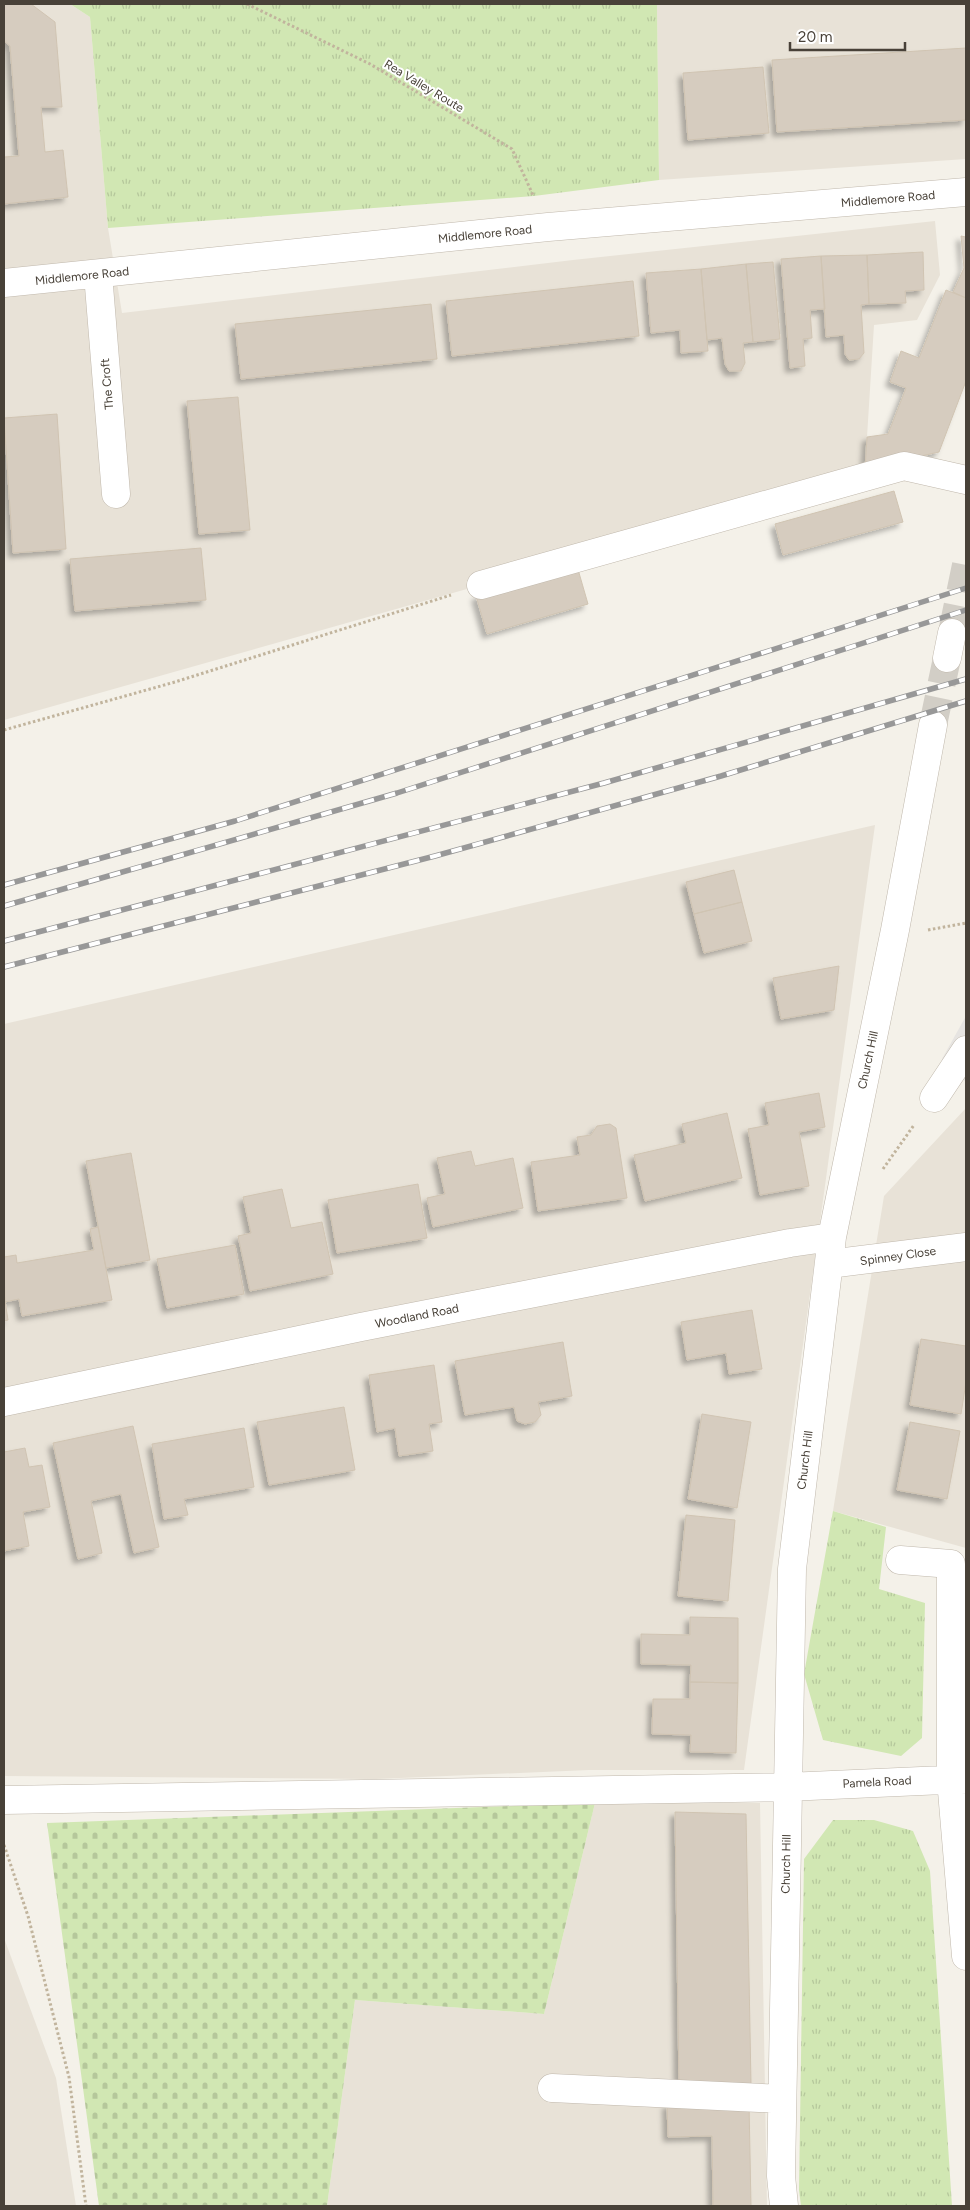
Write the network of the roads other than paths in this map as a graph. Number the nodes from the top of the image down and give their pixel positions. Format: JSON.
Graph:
{"nodes":[{"id":1,"x":966,"y":192,"type":"edge"},
{"id":2,"x":98,"y":274,"type":"junction"},
{"id":3,"x":4,"y":283,"type":"edge"},
{"id":4,"x":966,"y":480,"type":"edge"},
{"id":5,"x":116,"y":494,"type":"dead end"},
{"id":6,"x":481,"y":585,"type":"road end"},
{"id":7,"x":933,"y":725,"type":"tunnel mouth"},
{"id":8,"x":966,"y":1050,"type":"edge"},
{"id":9,"x":934,"y":1098,"type":"dead end"},
{"id":10,"x":832,"y":1237,"type":"junction"},
{"id":11,"x":966,"y":1247,"type":"edge"},
{"id":12,"x":829,"y":1264,"type":"junction"},
{"id":13,"x":4,"y":1402,"type":"edge"},
{"id":14,"x":900,"y":1560,"type":"dead end"},
{"id":15,"x":959,"y":1779,"type":"edge"},
{"id":16,"x":787,"y":1787,"type":"junction"},
{"id":17,"x":4,"y":1800,"type":"edge"},
{"id":18,"x":966,"y":1956,"type":"edge"},
{"id":19,"x":552,"y":2088,"type":"dead end"},
{"id":20,"x":782,"y":2098,"type":"junction"},
{"id":21,"x":784,"y":2206,"type":"edge"}],
"edges":[{"from":1,"to":2,"type":"street","name":"Middlemore Road"},
{"from":2,"to":3,"type":"street","name":"Middlemore Road"},
{"from":2,"to":5,"type":"street","name":"The Croft"},
{"from":4,"to":6,"type":"street"},
{"from":7,"to":10,"type":"street","name":"Church Hill"},
{"from":8,"to":9,"type":"street"},
{"from":10,"to":12,"type":"street","name":"Church Hill"},
{"from":10,"to":13,"type":"street","name":"Woodland Road"},
{"from":11,"to":12,"type":"street","name":"Spinney Close"},
{"from":12,"to":16,"type":"street","name":"Church Hill"},
{"from":14,"to":15,"type":"street"},
{"from":15,"to":16,"type":"street","name":"Pamela Road"},
{"from":15,"to":18,"type":"street"},
{"from":16,"to":17,"type":"street","name":"Pamela Road"},
{"from":16,"to":20,"type":"street","name":"Church Hill"},
{"from":19,"to":20,"type":"street"},
{"from":20,"to":21,"type":"street","name":"Church Hill"}]}
